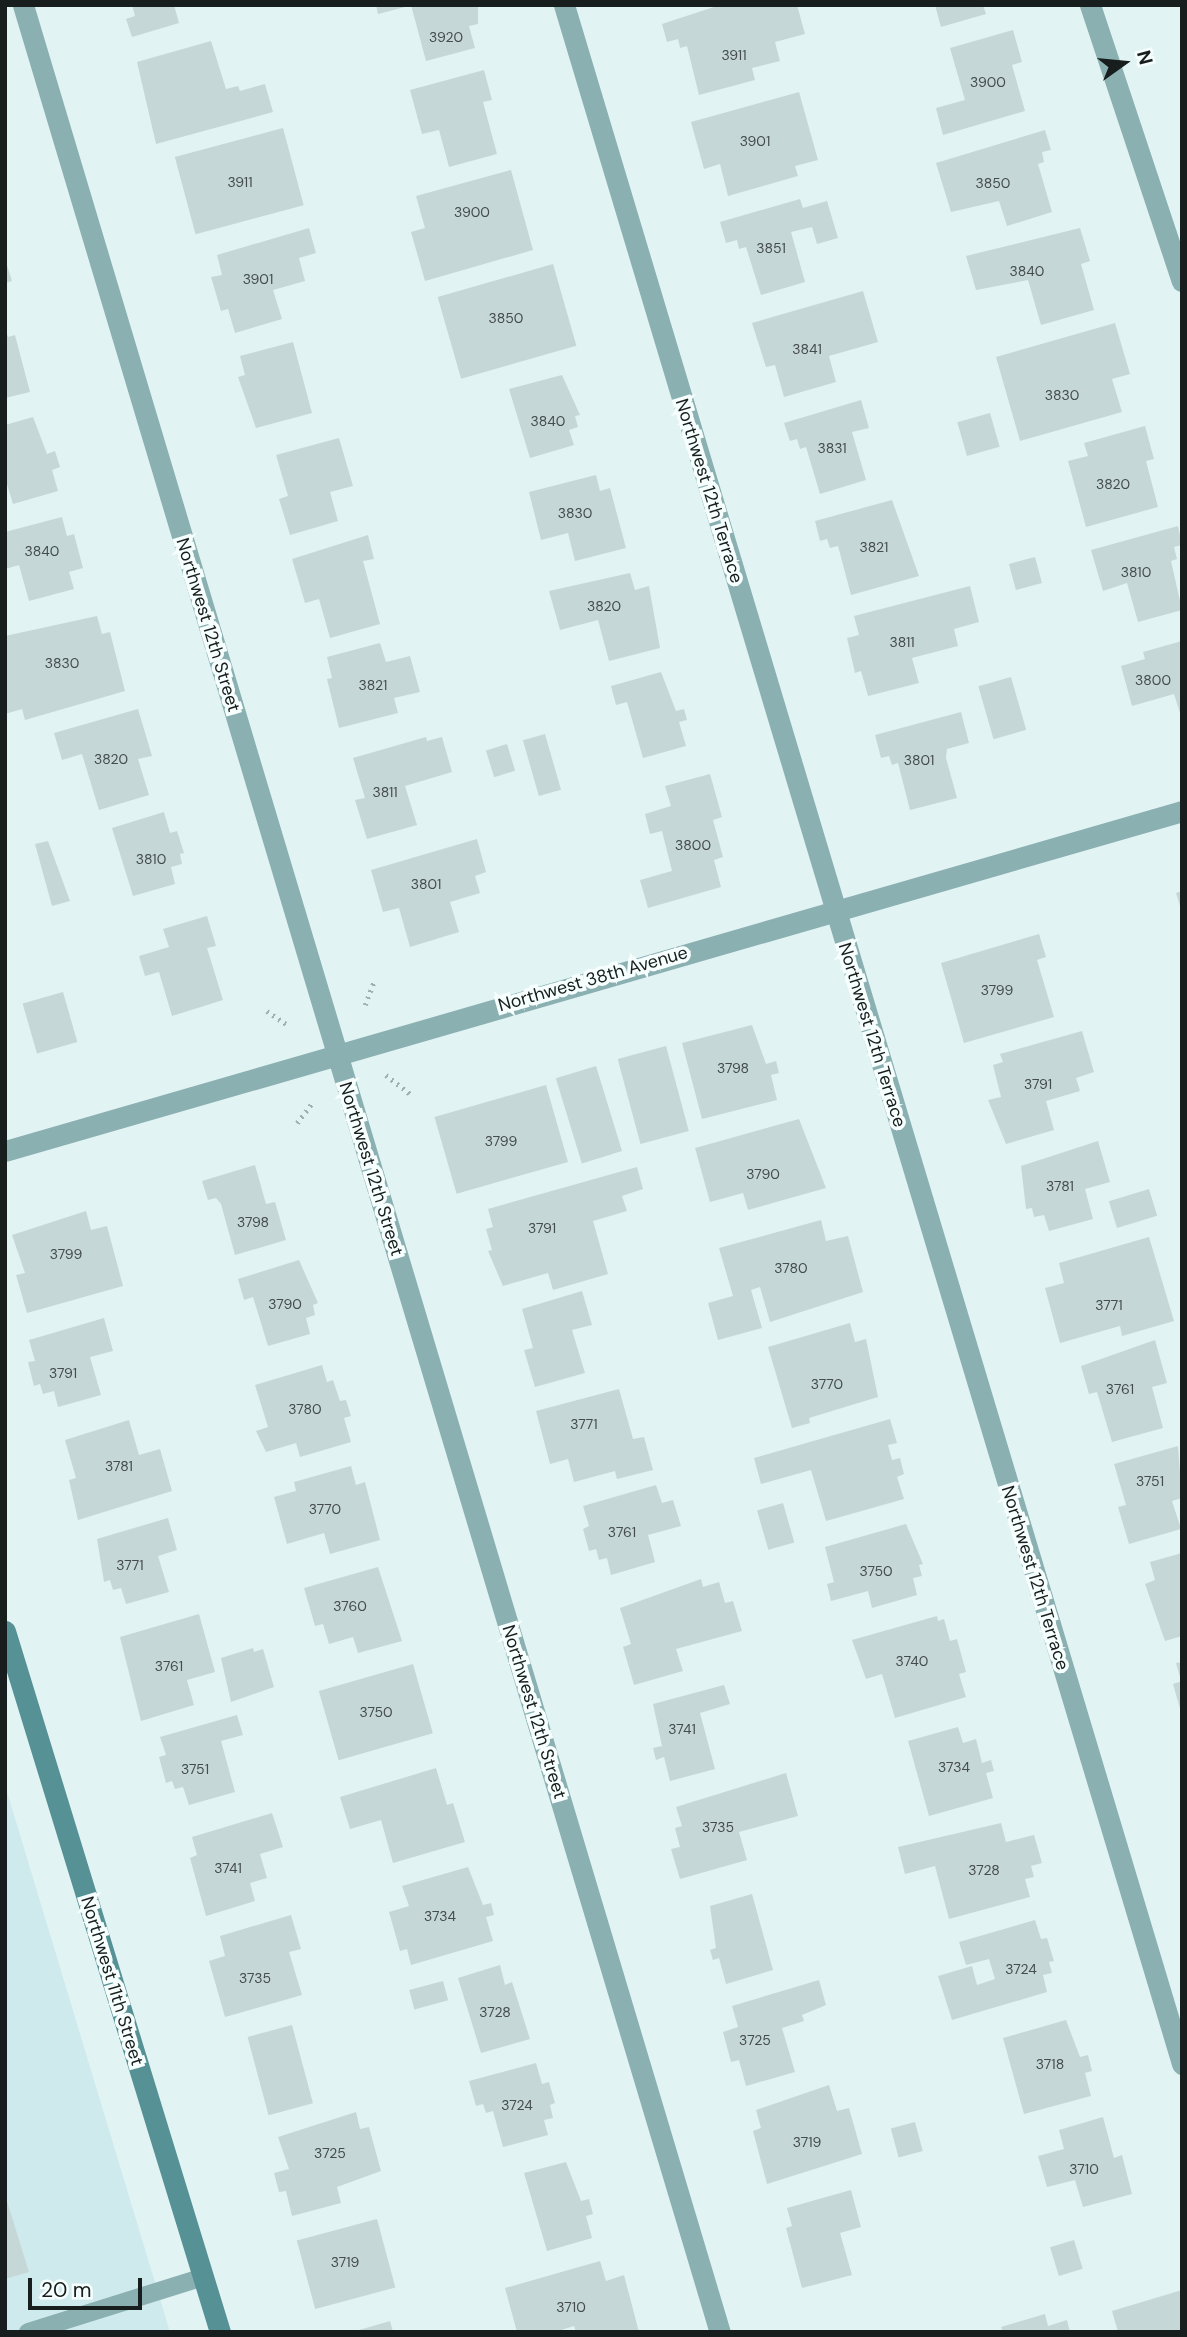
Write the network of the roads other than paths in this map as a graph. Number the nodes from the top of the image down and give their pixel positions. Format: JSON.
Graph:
{"nodes":[{"id":1,"x":23,"y":5,"type":"edge"},
{"id":2,"x":564,"y":5,"type":"edge"},
{"id":3,"x":1090,"y":5,"type":"edge"},
{"id":4,"x":1182,"y":281,"type":"edge"},
{"id":5,"x":1182,"y":811,"type":"edge"},
{"id":6,"x":834,"y":909,"type":"junction"},
{"id":7,"x":337,"y":1054,"type":"junction"},
{"id":8,"x":5,"y":1151,"type":"edge"},
{"id":9,"x":5,"y":1630,"type":"edge"},
{"id":10,"x":1182,"y":2064,"type":"edge"},
{"id":11,"x":203,"y":2277,"type":"junction"},
{"id":12,"x":28,"y":2332,"type":"edge"},
{"id":13,"x":220,"y":2332,"type":"edge"},
{"id":14,"x":720,"y":2332,"type":"edge"}],
"edges":[{"from":1,"to":7,"type":"street","name":"Northwest 12th Street"},
{"from":2,"to":6,"type":"street","name":"Northwest 12th Terrace"},
{"from":3,"to":4,"type":"street"},
{"from":5,"to":6,"type":"street","name":"Northwest 38th Avenue"},
{"from":6,"to":7,"type":"street","name":"Northwest 38th Avenue"},
{"from":6,"to":10,"type":"street","name":"Northwest 12th Terrace"},
{"from":7,"to":8,"type":"street","name":"Northwest 38th Avenue"},
{"from":7,"to":14,"type":"street","name":"Northwest 12th Street"},
{"from":9,"to":11,"type":"street","name":"Northwest 11th Street"},
{"from":11,"to":12,"type":"lane"},
{"from":11,"to":13,"type":"street","name":"Northwest 11th Street"}]}
